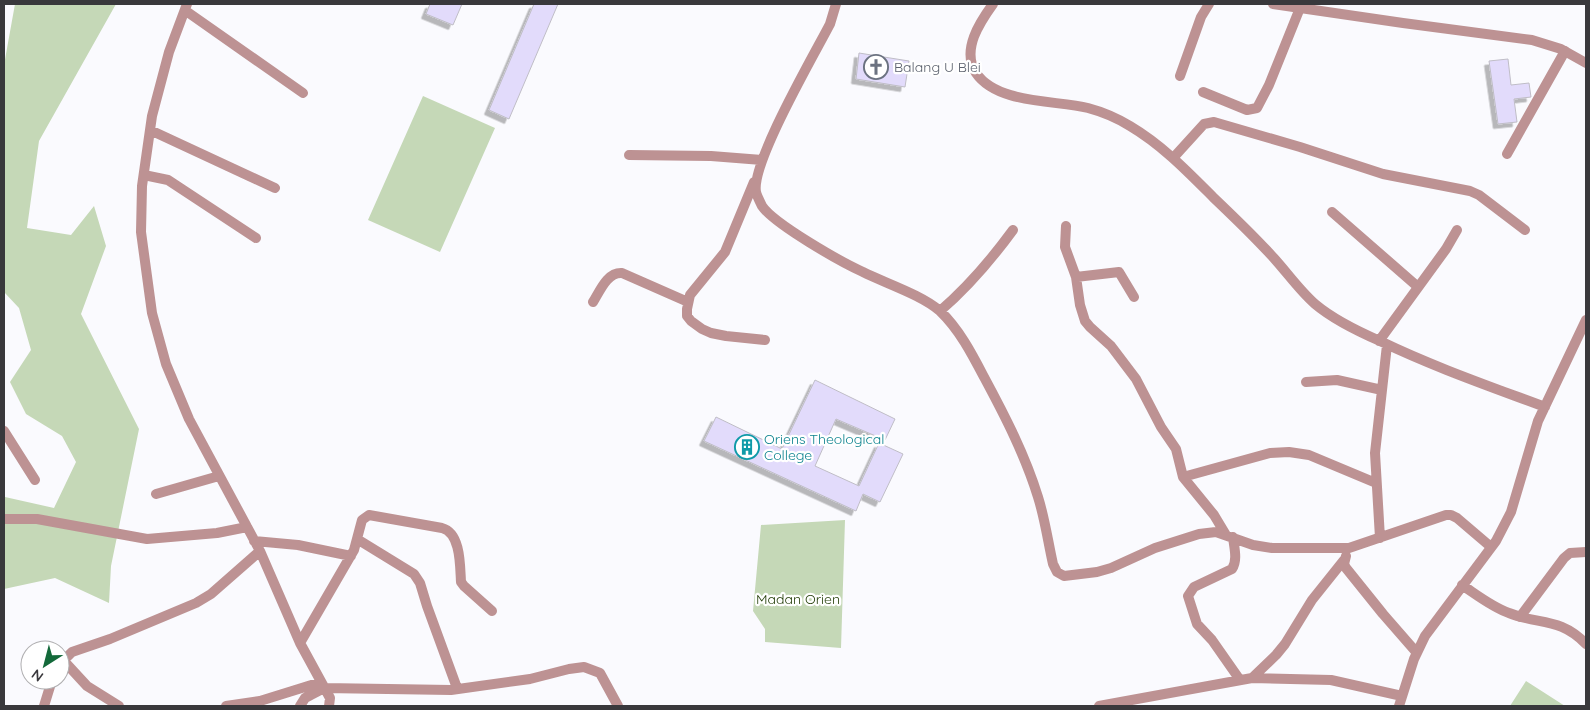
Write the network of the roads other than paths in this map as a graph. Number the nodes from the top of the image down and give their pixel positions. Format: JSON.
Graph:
{"nodes":[{"id":1,"x":836,"y":4,"type":"edge"},
{"id":2,"x":993,"y":4,"type":"edge"},
{"id":3,"x":1208,"y":4,"type":"edge"},
{"id":4,"x":1273,"y":4,"type":"edge"},
{"id":5,"x":186,"y":7,"type":"edge"},
{"id":6,"x":1300,"y":8,"type":"junction"},
{"id":7,"x":1565,"y":51,"type":"junction"},
{"id":8,"x":1585,"y":60,"type":"edge"},
{"id":9,"x":1180,"y":76,"type":"dead end"},
{"id":10,"x":1203,"y":92,"type":"dead end"},
{"id":11,"x":303,"y":93,"type":"dead end"},
{"id":12,"x":150,"y":130,"type":"junction"},
{"id":13,"x":1507,"y":154,"type":"dead end"},
{"id":14,"x":629,"y":155,"type":"dead end"},
{"id":15,"x":1174,"y":157,"type":"junction"},
{"id":16,"x":762,"y":160,"type":"junction"},
{"id":17,"x":144,"y":175,"type":"junction"},
{"id":18,"x":756,"y":178,"type":"junction"},
{"id":19,"x":275,"y":188,"type":"dead end"},
{"id":20,"x":1332,"y":212,"type":"dead end"},
{"id":21,"x":1066,"y":226,"type":"dead end"},
{"id":22,"x":1013,"y":230,"type":"dead end"},
{"id":23,"x":1457,"y":230,"type":"dead end"},
{"id":24,"x":1526,"y":230,"type":"dead end"},
{"id":25,"x":256,"y":238,"type":"dead end"},
{"id":26,"x":1076,"y":277,"type":"junction"},
{"id":27,"x":1418,"y":287,"type":"junction"},
{"id":28,"x":1134,"y":297,"type":"dead end"},
{"id":29,"x":593,"y":302,"type":"dead end"},
{"id":30,"x":688,"y":302,"type":"junction"},
{"id":31,"x":940,"y":311,"type":"junction"},
{"id":32,"x":1586,"y":320,"type":"edge"},
{"id":33,"x":765,"y":340,"type":"dead end"},
{"id":34,"x":1383,"y":343,"type":"junction"},
{"id":35,"x":1306,"y":382,"type":"dead end"},
{"id":36,"x":1382,"y":390,"type":"junction"},
{"id":37,"x":1545,"y":407,"type":"junction"},
{"id":38,"x":4,"y":431,"type":"edge"},
{"id":39,"x":219,"y":476,"type":"junction"},
{"id":40,"x":1184,"y":477,"type":"junction"},
{"id":41,"x":35,"y":480,"type":"dead end"},
{"id":42,"x":1376,"y":483,"type":"junction"},
{"id":43,"x":156,"y":494,"type":"dead end"},
{"id":44,"x":4,"y":519,"type":"edge"},
{"id":45,"x":247,"y":527,"type":"junction"},
{"id":46,"x":1230,"y":536,"type":"junction"},
{"id":47,"x":1380,"y":538,"type":"junction"},
{"id":48,"x":357,"y":539,"type":"junction"},
{"id":49,"x":254,"y":541,"type":"junction"},
{"id":50,"x":1491,"y":547,"type":"junction"},
{"id":51,"x":1349,"y":548,"type":"junction"},
{"id":52,"x":260,"y":551,"type":"junction"},
{"id":53,"x":1586,"y":552,"type":"edge"},
{"id":54,"x":351,"y":556,"type":"junction"},
{"id":55,"x":1344,"y":560,"type":"junction"},
{"id":56,"x":1462,"y":586,"type":"junction"},
{"id":57,"x":492,"y":612,"type":"dead end"},
{"id":58,"x":1520,"y":617,"type":"junction"},
{"id":59,"x":300,"y":643,"type":"junction"},
{"id":60,"x":1586,"y":644,"type":"edge"},
{"id":61,"x":1417,"y":653,"type":"junction"},
{"id":62,"x":70,"y":654,"type":"edge"},
{"id":63,"x":70,"y":670,"type":"edge"},
{"id":64,"x":1252,"y":678,"type":"junction"},
{"id":65,"x":1240,"y":680,"type":"junction"},
{"id":66,"x":322,"y":685,"type":"junction"},
{"id":67,"x":457,"y":688,"type":"junction"},
{"id":68,"x":49,"y":690,"type":"edge"},
{"id":69,"x":1402,"y":696,"type":"junction"},
{"id":70,"x":44,"y":706,"type":"edge"},
{"id":71,"x":120,"y":706,"type":"edge"},
{"id":72,"x":226,"y":706,"type":"edge"},
{"id":73,"x":300,"y":706,"type":"edge"},
{"id":74,"x":329,"y":706,"type":"edge"},
{"id":75,"x":618,"y":706,"type":"edge"},
{"id":76,"x":1099,"y":706,"type":"edge"},
{"id":77,"x":1399,"y":706,"type":"edge"}],
"edges":[{"from":1,"to":16,"type":"street"},
{"from":2,"to":15,"type":"street"},
{"from":3,"to":9,"type":"street"},
{"from":4,"to":6,"type":"street"},
{"from":5,"to":11,"type":"street"},
{"from":5,"to":12,"type":"street"},
{"from":6,"to":7,"type":"street"},
{"from":6,"to":10,"type":"street"},
{"from":7,"to":8,"type":"street"},
{"from":7,"to":13,"type":"street"},
{"from":12,"to":17,"type":"street"},
{"from":12,"to":19,"type":"street"},
{"from":14,"to":16,"type":"street"},
{"from":15,"to":24,"type":"street"},
{"from":15,"to":34,"type":"street"},
{"from":16,"to":18,"type":"street"},
{"from":17,"to":25,"type":"street"},
{"from":17,"to":39,"type":"street"},
{"from":18,"to":30,"type":"street"},
{"from":18,"to":31,"type":"street"},
{"from":20,"to":27,"type":"street"},
{"from":21,"to":26,"type":"street"},
{"from":22,"to":31,"type":"street"},
{"from":23,"to":27,"type":"street"},
{"from":26,"to":28,"type":"street"},
{"from":26,"to":40,"type":"street"},
{"from":27,"to":34,"type":"street"},
{"from":29,"to":30,"type":"street"},
{"from":30,"to":33,"type":"street"},
{"from":31,"to":46,"type":"street"},
{"from":32,"to":37,"type":"street"},
{"from":34,"to":36,"type":"street"},
{"from":34,"to":37,"type":"street"},
{"from":35,"to":36,"type":"street"},
{"from":36,"to":42,"type":"street"},
{"from":37,"to":50,"type":"street"},
{"from":38,"to":41,"type":"street"},
{"from":39,"to":43,"type":"street"},
{"from":39,"to":45,"type":"street"},
{"from":40,"to":42,"type":"street"},
{"from":40,"to":46,"type":"street"},
{"from":42,"to":47,"type":"street"},
{"from":44,"to":45,"type":"street"},
{"from":45,"to":49,"type":"street"},
{"from":46,"to":51,"type":"street"},
{"from":46,"to":65,"type":"street"},
{"from":47,"to":50,"type":"street"},
{"from":47,"to":51,"type":"street"},
{"from":48,"to":54,"type":"street"},
{"from":48,"to":57,"type":"street"},
{"from":48,"to":67,"type":"street"},
{"from":49,"to":52,"type":"street"},
{"from":49,"to":54,"type":"street"},
{"from":50,"to":56,"type":"street"},
{"from":51,"to":55,"type":"street"},
{"from":52,"to":59,"type":"street"},
{"from":52,"to":62,"type":"street"},
{"from":53,"to":58,"type":"street"},
{"from":54,"to":59,"type":"street"},
{"from":55,"to":61,"type":"street"},
{"from":55,"to":64,"type":"street"},
{"from":56,"to":58,"type":"street"},
{"from":56,"to":61,"type":"street"},
{"from":58,"to":60,"type":"street"},
{"from":59,"to":66,"type":"street"},
{"from":61,"to":69,"type":"street"},
{"from":63,"to":71,"type":"street"},
{"from":64,"to":65,"type":"street"},
{"from":64,"to":69,"type":"street"},
{"from":65,"to":76,"type":"street"},
{"from":66,"to":67,"type":"street"},
{"from":66,"to":72,"type":"street"},
{"from":66,"to":73,"type":"street"},
{"from":66,"to":74,"type":"street"},
{"from":67,"to":75,"type":"street"},
{"from":68,"to":70,"type":"street"},
{"from":69,"to":77,"type":"street"}]}
